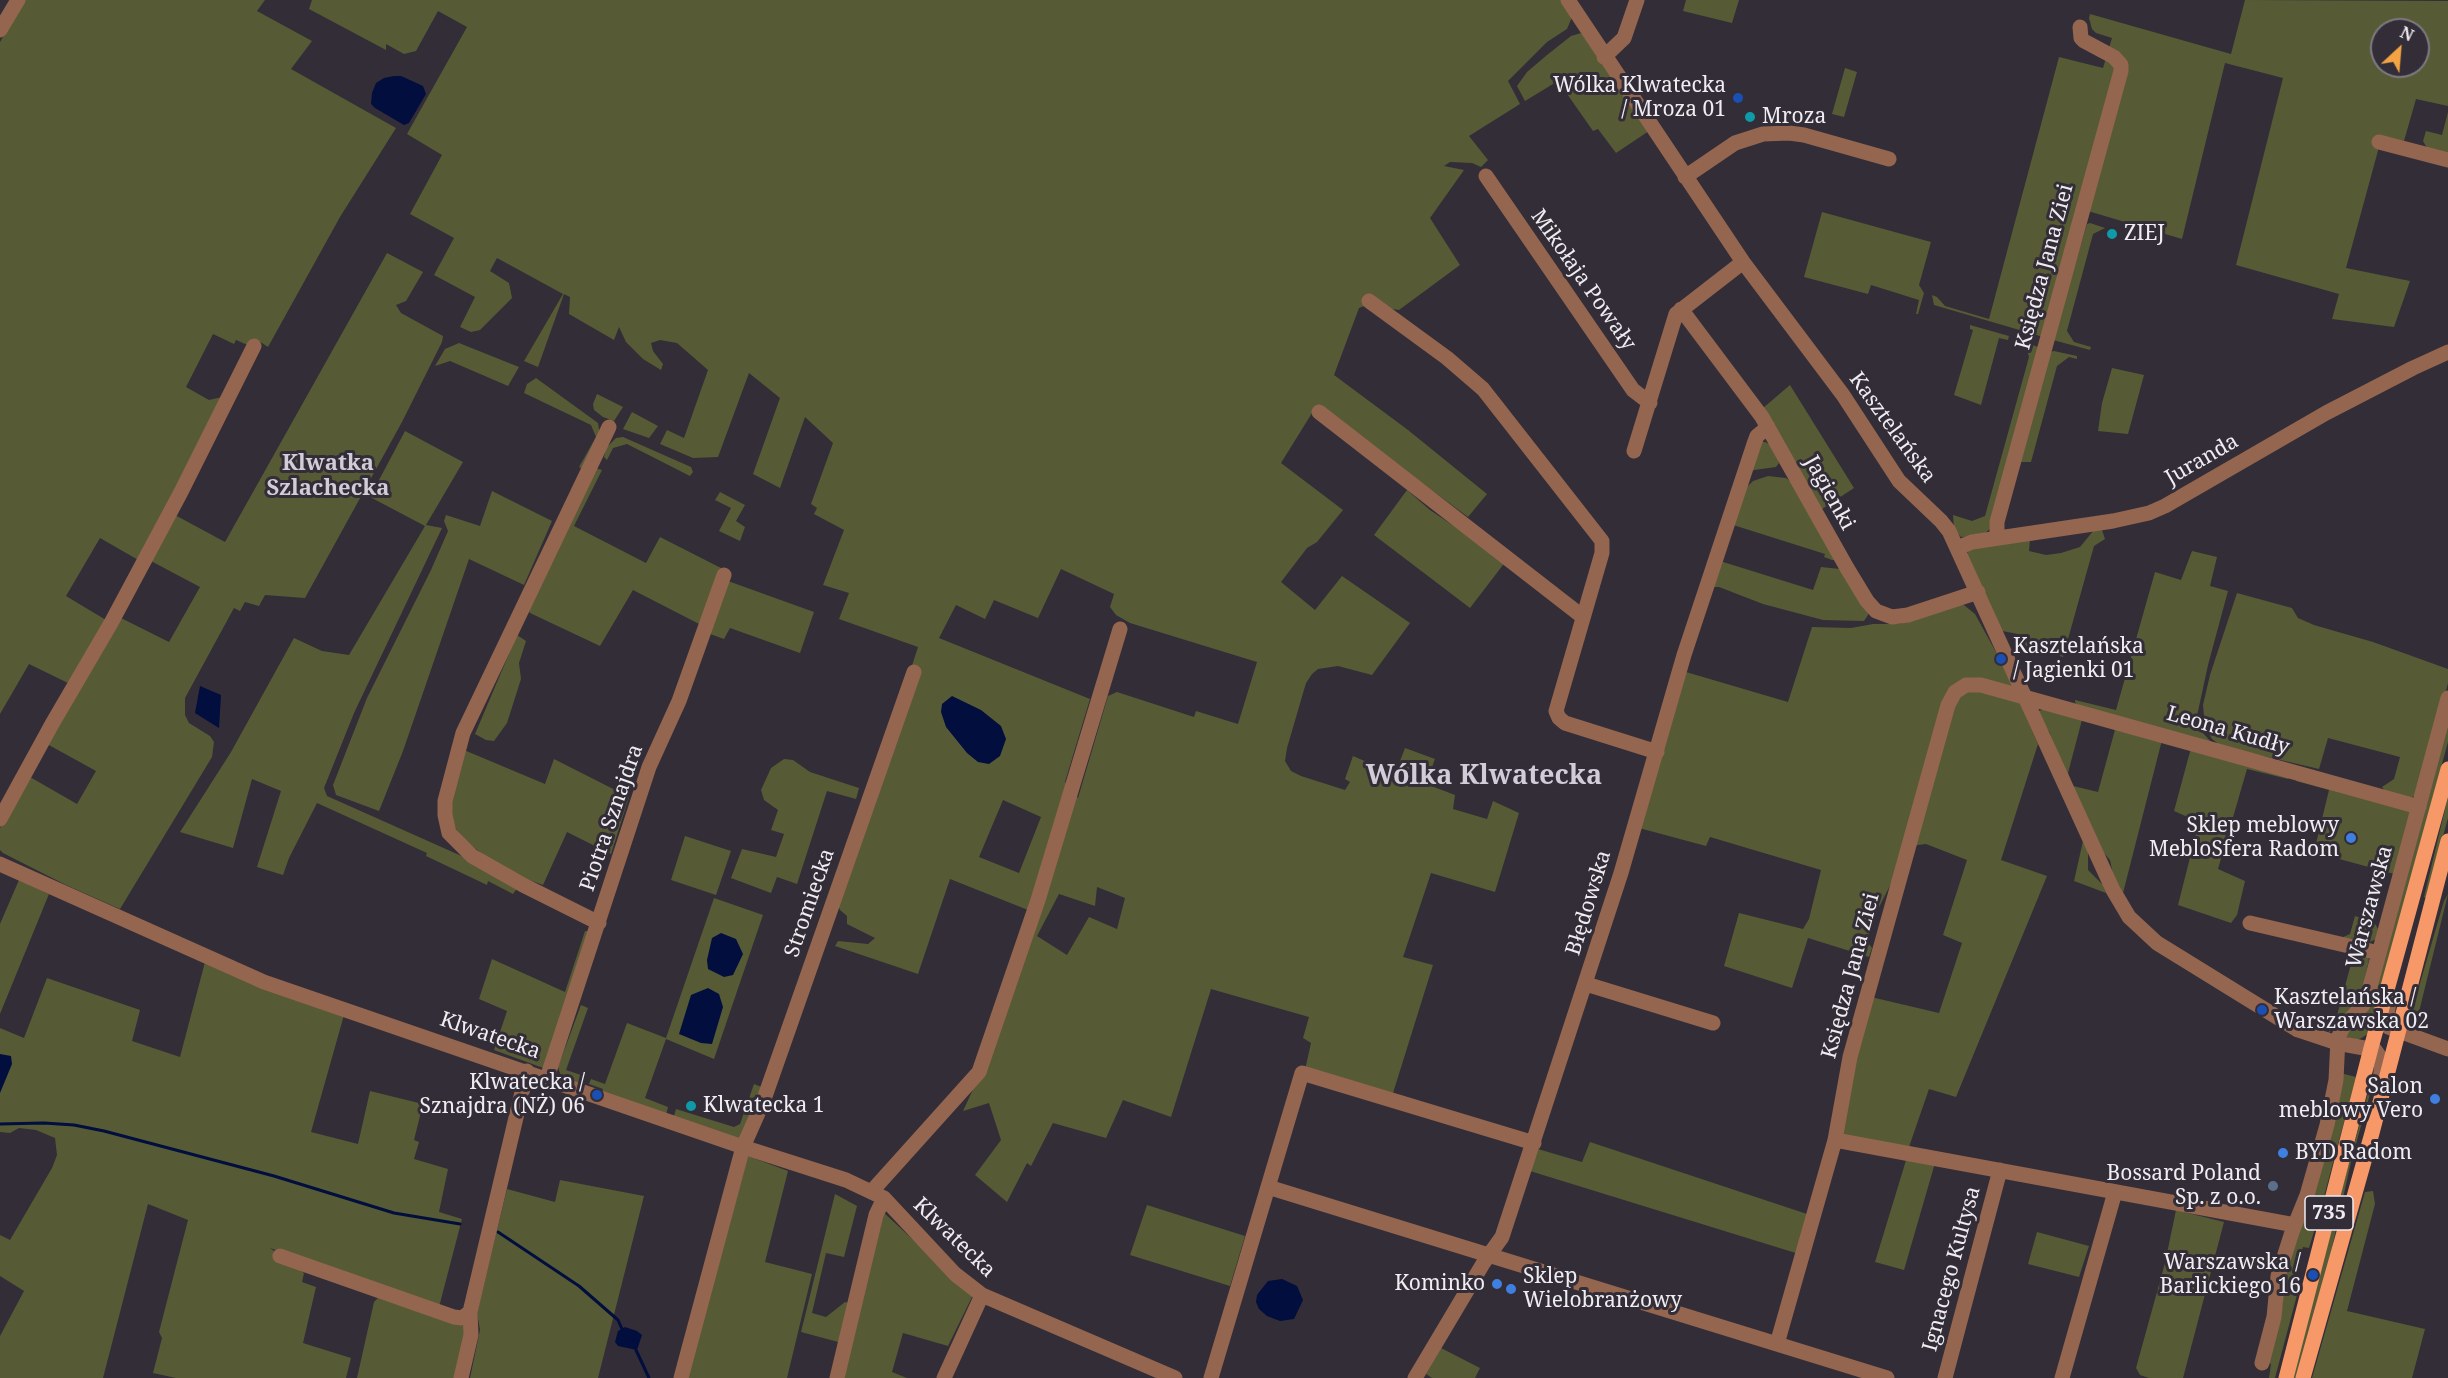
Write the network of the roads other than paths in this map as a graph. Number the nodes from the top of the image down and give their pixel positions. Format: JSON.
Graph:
{"nodes":[{"id":1,"x":18,"y":0,"type":"edge"},
{"id":2,"x":1568,"y":0,"type":"edge"},
{"id":3,"x":1636,"y":0,"type":"edge"},
{"id":4,"x":2080,"y":27,"type":"dead end"},
{"id":5,"x":0,"y":30,"type":"edge"},
{"id":6,"x":1604,"y":57,"type":"junction"},
{"id":7,"x":2379,"y":142,"type":"dead end"},
{"id":8,"x":1889,"y":159,"type":"dead end"},
{"id":9,"x":2448,"y":160,"type":"edge"},
{"id":10,"x":1486,"y":176,"type":"dead end"},
{"id":11,"x":1684,"y":177,"type":"junction"},
{"id":12,"x":1743,"y":262,"type":"junction"},
{"id":13,"x":1369,"y":301,"type":"dead end"},
{"id":14,"x":1681,"y":309,"type":"junction"},
{"id":15,"x":254,"y":346,"type":"dead end"},
{"id":16,"x":2448,"y":352,"type":"edge"},
{"id":17,"x":1650,"y":403,"type":"junction"},
{"id":18,"x":1319,"y":412,"type":"dead end"},
{"id":19,"x":609,"y":427,"type":"dead end"},
{"id":20,"x":1768,"y":427,"type":"junction"},
{"id":21,"x":1634,"y":451,"type":"dead end"},
{"id":22,"x":1997,"y":538,"type":"junction"},
{"id":23,"x":1957,"y":548,"type":"junction"},
{"id":24,"x":724,"y":575,"type":"dead end"},
{"id":25,"x":1978,"y":592,"type":"junction"},
{"id":26,"x":1583,"y":617,"type":"junction"},
{"id":27,"x":1120,"y":629,"type":"dead end"},
{"id":28,"x":914,"y":672,"type":"dead end"},
{"id":29,"x":2025,"y":697,"type":"junction"},
{"id":30,"x":2448,"y":698,"type":"edge"},
{"id":31,"x":1657,"y":752,"type":"junction"},
{"id":32,"x":2448,"y":769,"type":"edge"},
{"id":33,"x":2419,"y":807,"type":"junction"},
{"id":34,"x":0,"y":819,"type":"edge"},
{"id":35,"x":2448,"y":841,"type":"edge"},
{"id":36,"x":0,"y":864,"type":"edge"},
{"id":37,"x":599,"y":923,"type":"junction"},
{"id":38,"x":2250,"y":924,"type":"dead end"},
{"id":39,"x":2379,"y":954,"type":"junction"},
{"id":40,"x":2393,"y":969,"type":"junction"},
{"id":41,"x":1586,"y":984,"type":"junction"},
{"id":42,"x":1713,"y":1023,"type":"dead end"},
{"id":43,"x":2399,"y":1032,"type":"junction"},
{"id":44,"x":2337,"y":1043,"type":"junction"},
{"id":45,"x":2371,"y":1048,"type":"junction"},
{"id":46,"x":2448,"y":1049,"type":"edge"},
{"id":47,"x":527,"y":1071,"type":"junction"},
{"id":48,"x":547,"y":1078,"type":"junction"},
{"id":49,"x":2376,"y":1116,"type":"junction"},
{"id":50,"x":1835,"y":1140,"type":"junction"},
{"id":51,"x":1534,"y":1143,"type":"junction"},
{"id":52,"x":743,"y":1147,"type":"junction"},
{"id":53,"x":2000,"y":1170,"type":"junction"},
{"id":54,"x":1268,"y":1187,"type":"junction"},
{"id":55,"x":2115,"y":1192,"type":"junction"},
{"id":56,"x":878,"y":1195,"type":"junction"},
{"id":57,"x":2295,"y":1225,"type":"junction"},
{"id":58,"x":1489,"y":1256,"type":"junction"},
{"id":59,"x":280,"y":1257,"type":"dead end"},
{"id":60,"x":982,"y":1295,"type":"junction"},
{"id":61,"x":470,"y":1312,"type":"junction"},
{"id":62,"x":1777,"y":1344,"type":"junction"},
{"id":63,"x":2262,"y":1363,"type":"dead end"},
{"id":64,"x":1145,"y":1372,"type":"edge"},
{"id":65,"x":461,"y":1378,"type":"edge"},
{"id":66,"x":681,"y":1378,"type":"edge"},
{"id":67,"x":837,"y":1378,"type":"edge"},
{"id":68,"x":944,"y":1378,"type":"edge"},
{"id":69,"x":1174,"y":1378,"type":"edge"},
{"id":70,"x":1211,"y":1378,"type":"edge"},
{"id":71,"x":1415,"y":1378,"type":"edge"},
{"id":72,"x":1887,"y":1378,"type":"edge"},
{"id":73,"x":1945,"y":1378,"type":"edge"},
{"id":74,"x":2062,"y":1378,"type":"edge"},
{"id":75,"x":2286,"y":1378,"type":"edge"},
{"id":76,"x":2304,"y":1378,"type":"edge"}],
"edges":[{"from":1,"to":5,"type":"street"},
{"from":2,"to":6,"type":"street","name":"Kasztelańska"},
{"from":3,"to":6,"type":"street"},
{"from":4,"to":22,"type":"street","name":"Księdza Jana Ziei"},
{"from":6,"to":11,"type":"street","name":"Kasztelańska"},
{"from":7,"to":9,"type":"street"},
{"from":8,"to":11,"type":"street"},
{"from":10,"to":17,"type":"street","name":"Mikołaja Powały"},
{"from":11,"to":12,"type":"street","name":"Kasztelańska"},
{"from":12,"to":14,"type":"street"},
{"from":12,"to":23,"type":"street","name":"Kasztelańska"},
{"from":13,"to":26,"type":"street"},
{"from":14,"to":17,"type":"street"},
{"from":14,"to":20,"type":"street","name":"Jagienki"},
{"from":15,"to":34,"type":"street"},
{"from":16,"to":22,"type":"street","name":"Juranda"},
{"from":17,"to":21,"type":"street"},
{"from":18,"to":26,"type":"street"},
{"from":19,"to":37,"type":"street"},
{"from":20,"to":25,"type":"street","name":"Jagienki"},
{"from":20,"to":31,"type":"street","name":"Błędowska"},
{"from":22,"to":23,"type":"street","name":"Juranda"},
{"from":23,"to":25,"type":"street","name":"Kasztelańska"},
{"from":24,"to":37,"type":"street","name":"Piotra Sznajdra"},
{"from":25,"to":29,"type":"street","name":"Kasztelańska"},
{"from":26,"to":31,"type":"street"},
{"from":27,"to":56,"type":"street"},
{"from":28,"to":52,"type":"street","name":"Stromiecka"},
{"from":29,"to":33,"type":"street","name":"Leona Kudły"},
{"from":29,"to":44,"type":"street","name":"Kasztelańska"},
{"from":29,"to":50,"type":"street","name":"Księdza Jana Ziei"},
{"from":30,"to":33,"type":"street","name":"Warszawska"},
{"from":31,"to":41,"type":"street","name":"Błędowska"},
{"from":32,"to":40,"type":"main road","name":"Warszawska","number":"735"},
{"from":33,"to":39,"type":"street","name":"Warszawska"},
{"from":35,"to":43,"type":"main road","number":"735"},
{"from":36,"to":47,"type":"street","name":"Klwatecka"},
{"from":37,"to":48,"type":"street","name":"Piotra Sznajdra"},
{"from":38,"to":39,"type":"street"},
{"from":39,"to":44,"type":"street","name":"Warszawska"},
{"from":40,"to":43,"type":"street"},
{"from":40,"to":45,"type":"main road","name":"Warszawska","number":"735"},
{"from":41,"to":42,"type":"street"},
{"from":41,"to":51,"type":"street","name":"Błędowska"},
{"from":43,"to":45,"type":"street"},
{"from":43,"to":46,"type":"street"},
{"from":43,"to":49,"type":"main road","number":"735"},
{"from":44,"to":45,"type":"street","name":"Kasztelańska"},
{"from":44,"to":57,"type":"street","name":"Warszawska"},
{"from":45,"to":49,"type":"street"},
{"from":45,"to":75,"type":"main road","name":"Warszawska","number":"735"},
{"from":47,"to":48,"type":"street","name":"Klwatecka"},
{"from":47,"to":61,"type":"street"},
{"from":48,"to":52,"type":"street","name":"Klwatecka"},
{"from":49,"to":76,"type":"main road","number":"735"},
{"from":50,"to":53,"type":"street"},
{"from":50,"to":62,"type":"street","name":"Księdza Jana Ziei"},
{"from":51,"to":54,"type":"street"},
{"from":51,"to":58,"type":"street","name":"Błędowska"},
{"from":52,"to":56,"type":"street","name":"Klwatecka"},
{"from":52,"to":66,"type":"street","name":"Stromiecka"},
{"from":53,"to":55,"type":"street"},
{"from":53,"to":73,"type":"street","name":"Ignacego Kultysa"},
{"from":54,"to":58,"type":"street"},
{"from":54,"to":70,"type":"street"},
{"from":55,"to":57,"type":"street"},
{"from":55,"to":74,"type":"street"},
{"from":56,"to":60,"type":"street","name":"Klwatecka"},
{"from":56,"to":67,"type":"street"},
{"from":57,"to":63,"type":"street","name":"Warszawska"},
{"from":58,"to":62,"type":"street"},
{"from":58,"to":71,"type":"street","name":"Błędowska"},
{"from":59,"to":61,"type":"street"},
{"from":60,"to":64,"type":"street","name":"Klwatecka"},
{"from":60,"to":68,"type":"street"},
{"from":61,"to":65,"type":"street"},
{"from":62,"to":72,"type":"street"},
{"from":64,"to":69,"type":"street","name":"Klwatecka"}]}
